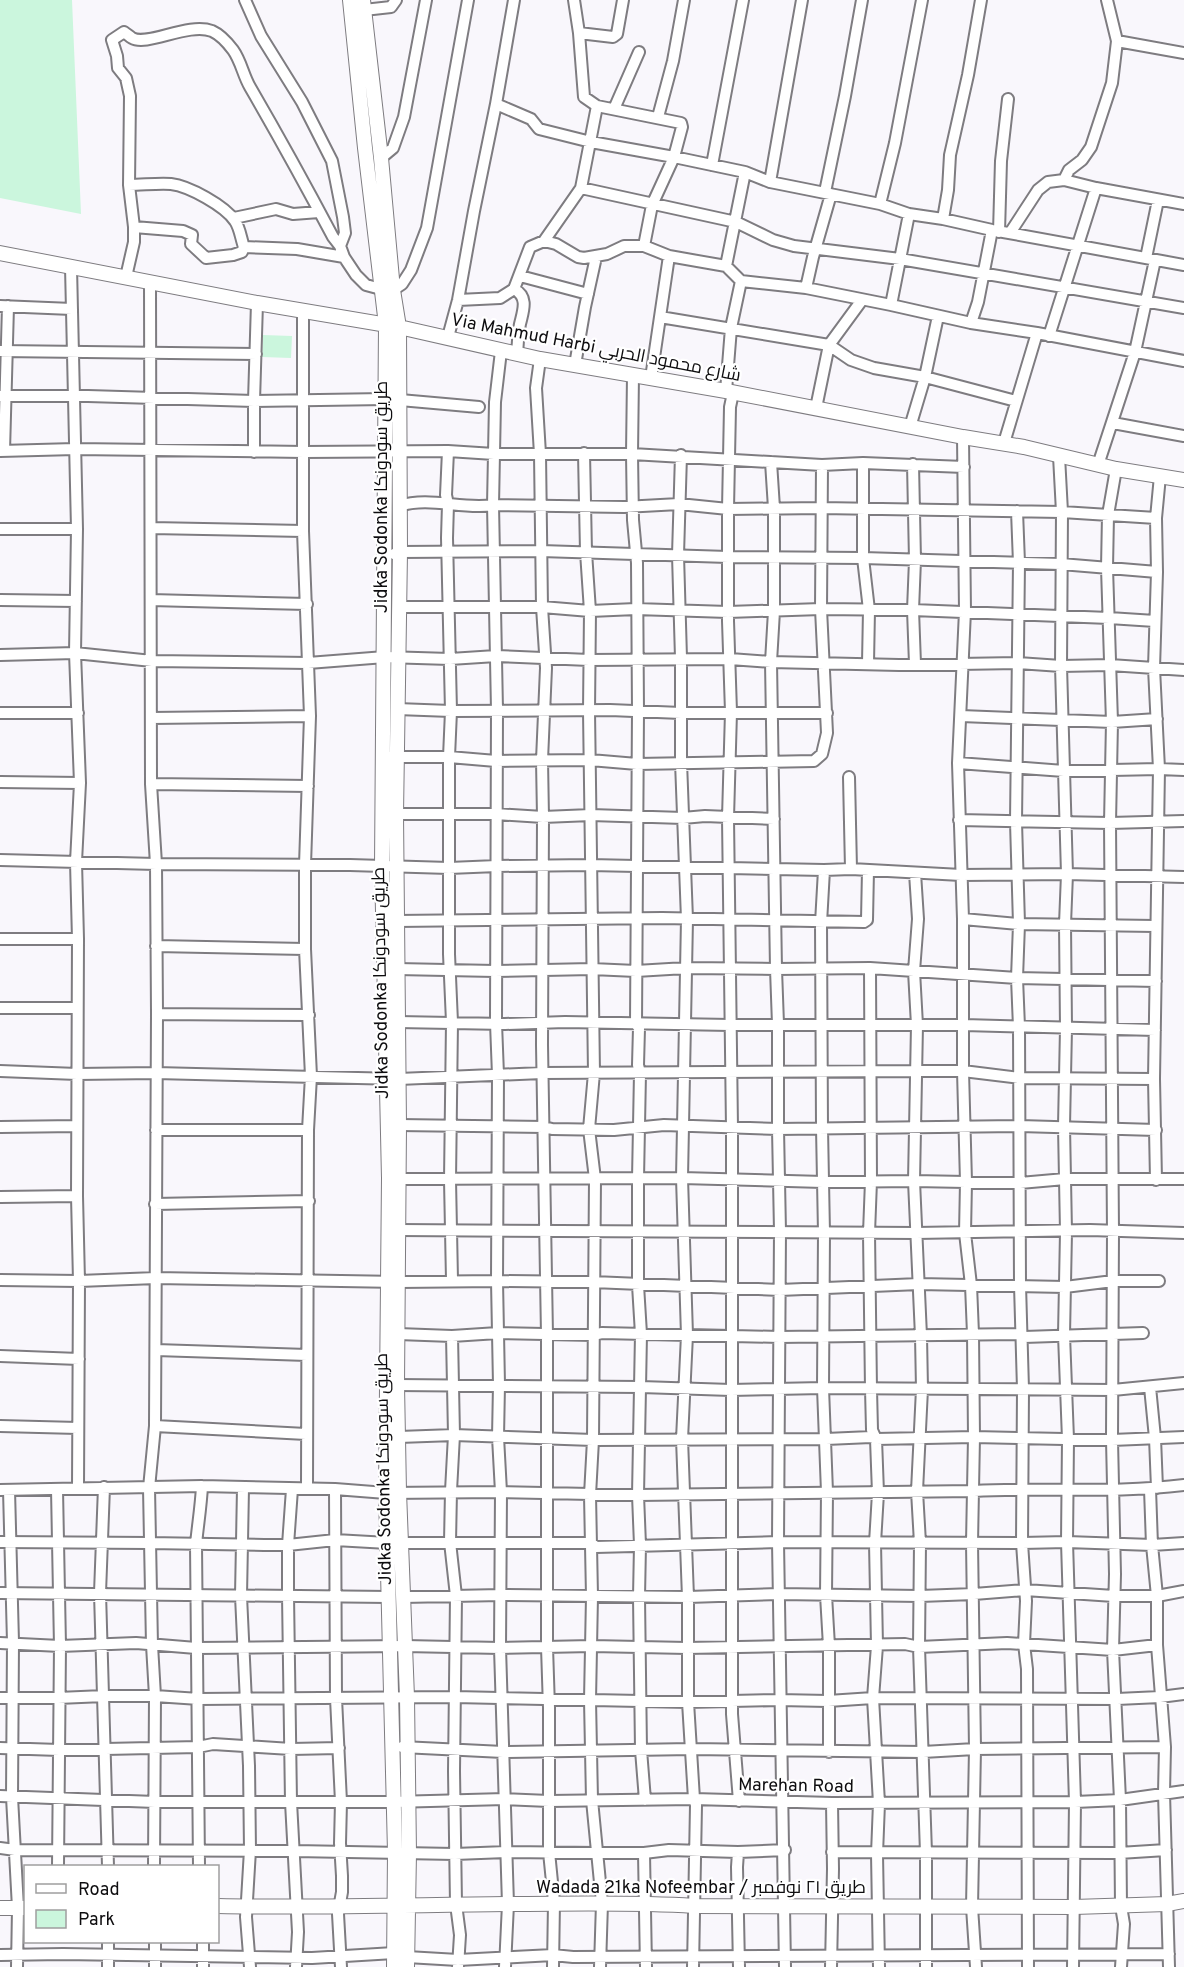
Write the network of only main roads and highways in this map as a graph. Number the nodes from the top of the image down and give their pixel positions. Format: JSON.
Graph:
{"nodes":[{"id":1,"x":350,"y":0,"type":"edge"},
{"id":2,"x":363,"y":5,"type":"edge"},
{"id":3,"x":367,"y":97,"type":"junction"},
{"id":4,"x":0,"y":253,"type":"edge"},
{"id":5,"x":387,"y":289,"type":"junction"},
{"id":6,"x":393,"y":326,"type":"junction"},
{"id":7,"x":393,"y":452,"type":"junction"},
{"id":8,"x":1184,"y":480,"type":"edge"},
{"id":9,"x":391,"y":658,"type":"junction"},
{"id":10,"x":391,"y":757,"type":"junction"},
{"id":11,"x":389,"y":867,"type":"junction"},
{"id":12,"x":394,"y":1078,"type":"junction"},
{"id":13,"x":394,"y":1179,"type":"junction"},
{"id":14,"x":394,"y":1281,"type":"junction"},
{"id":15,"x":392,"y":1493,"type":"junction"},
{"id":16,"x":395,"y":1543,"type":"junction"},
{"id":17,"x":398,"y":1646,"type":"junction"},
{"id":18,"x":402,"y":1852,"type":"junction"},
{"id":19,"x":1184,"y":1901,"type":"edge"},
{"id":20,"x":219,"y":1906,"type":"edge"},
{"id":21,"x":402,"y":1906,"type":"junction"},
{"id":22,"x":0,"y":1908,"type":"edge"},
{"id":23,"x":22,"y":1908,"type":"edge"},
{"id":24,"x":400,"y":1961,"type":"edge"}],
"edges":[{"from":1,"to":3,"type":"main road","name":"Jidka Sodonka طريق سودونكا"},
{"from":2,"to":3,"type":"main road","name":"Jidka Sodonka طريق سودونكا"},
{"from":3,"to":5,"type":"main road","name":"Jidka Sodonka طريق سودونكا"},
{"from":3,"to":5,"type":"main road","name":"Jidka Sodonka طريق سودونكا"},
{"from":4,"to":6,"type":"main road","name":"Via Mahmud Harbi شارع محمود الحربي"},
{"from":5,"to":6,"type":"main road","name":"Jidka Sodonka طريق سودونكا"},
{"from":6,"to":7,"type":"main road","name":"Jidka Sodonka طريق سودونكا"},
{"from":6,"to":7,"type":"main road","name":"Jidka Sodonka طريق سودونكا"},
{"from":6,"to":8,"type":"main road","name":"Via Mahmud Harbi شارع محمود الحربي"},
{"from":7,"to":9,"type":"main road","name":"Jidka Sodonka طريق سودونكا"},
{"from":7,"to":9,"type":"main road","name":"Jidka Sodonka طريق سودونكا"},
{"from":9,"to":10,"type":"main road","name":"Jidka Sodonka طريق سودونكا"},
{"from":9,"to":10,"type":"main road","name":"Jidka Sodonka طريق سودونكا"},
{"from":10,"to":11,"type":"main road","name":"Jidka Sodonka طريق سودونكا"},
{"from":10,"to":11,"type":"main road","name":"Jidka Sodonka طريق سودونكا"},
{"from":11,"to":12,"type":"main road","name":"Jidka Sodonka طريق سودونكا"},
{"from":11,"to":12,"type":"main road","name":"Jidka Sodonka طريق سودونكا"},
{"from":12,"to":13,"type":"main road","name":"Jidka Sodonka طريق سودونكا"},
{"from":12,"to":13,"type":"main road","name":"Jidka Sodonka طريق سودونكا"},
{"from":13,"to":14,"type":"main road","name":"Jidka Sodonka طريق سودونكا"},
{"from":13,"to":14,"type":"main road","name":"Jidka Sodonka طريق سودونكا"},
{"from":14,"to":15,"type":"main road","name":"Jidka Sodonka طريق سودونكا"},
{"from":14,"to":15,"type":"main road","name":"Jidka Sodonka طريق سودونكا"},
{"from":15,"to":16,"type":"main road","name":"Jidka Sodonka طريق سودونكا"},
{"from":16,"to":17,"type":"main road","name":"Jidka Sodonka طريق سودونكا"},
{"from":16,"to":17,"type":"main road","name":"Jidka Sodonka طريق سودونكا"},
{"from":17,"to":18,"type":"main road","name":"Jidka Sodonka طريق سودونكا"},
{"from":17,"to":18,"type":"main road","name":"Jidka Sodonka طريق سودونكا"},
{"from":18,"to":21,"type":"main road","name":"Jidka Sodonka طريق سودونكا"},
{"from":19,"to":21,"type":"main road","name":"Wadada 21ka Nofeembar / طريق ٢١ نوفمبر"},
{"from":20,"to":21,"type":"main road","name":"Wadada 21ka Nofeembar / طريق ٢١ نوفمبر"},
{"from":21,"to":24,"type":"main road","name":"Jidka Sodonka طريق سودونكا"},
{"from":22,"to":23,"type":"main road"}]}
